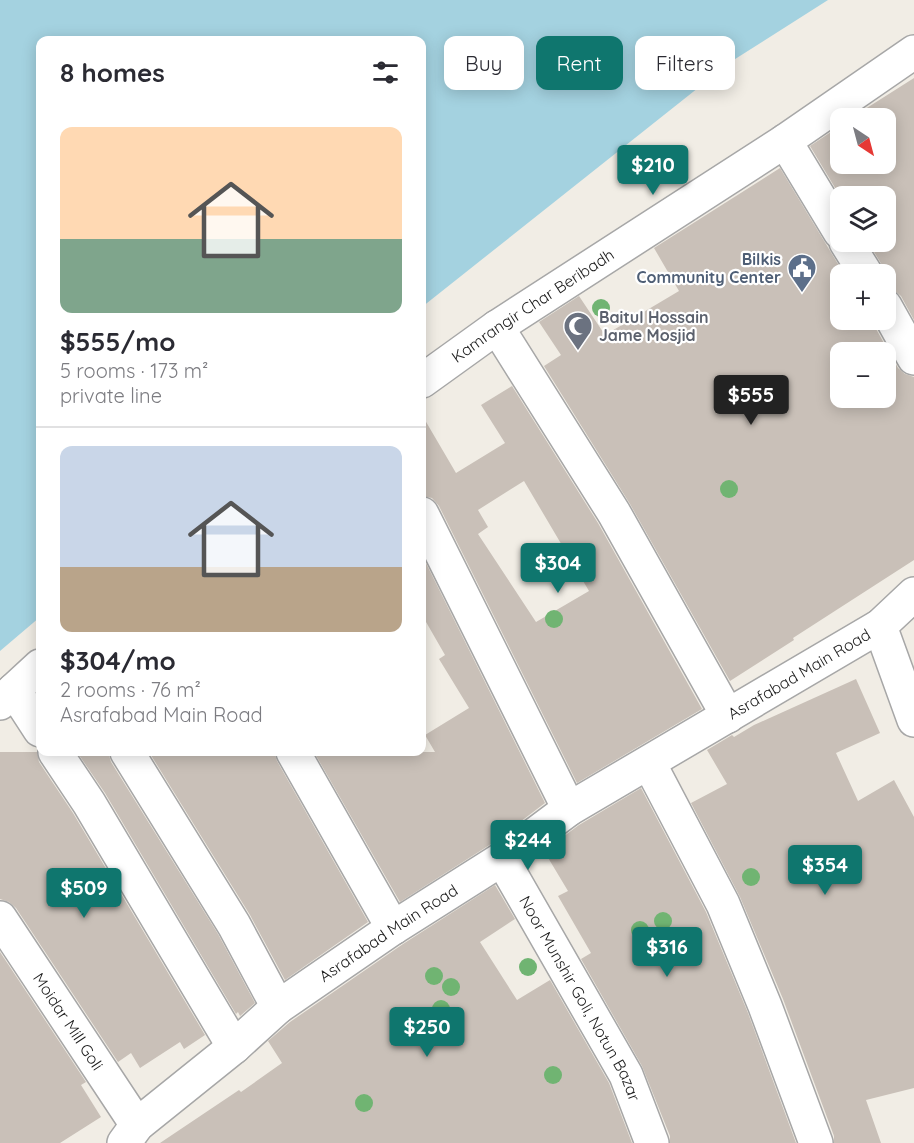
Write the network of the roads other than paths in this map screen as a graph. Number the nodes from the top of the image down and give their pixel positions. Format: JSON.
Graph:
{"nodes":[{"id":1,"x":914,"y":52,"type":"edge"},
{"id":2,"x":785,"y":141,"type":"junction"},
{"id":3,"x":830,"y":215,"type":"edge"},
{"id":4,"x":896,"y":326,"type":"edge"},
{"id":5,"x":497,"y":327,"type":"junction"},
{"id":6,"x":914,"y":358,"type":"edge"},
{"id":7,"x":426,"y":378,"type":"edge"},
{"id":8,"x":426,"y":521,"type":"edge"},
{"id":9,"x":914,"y":594,"type":"edge"},
{"id":10,"x":880,"y":626,"type":"junction"},
{"id":11,"x":36,"y":670,"type":"edge"},
{"id":12,"x":7,"y":696,"type":"edge"},
{"id":13,"x":728,"y":716,"type":"junction"},
{"id":14,"x":914,"y":720,"type":"edge"},
{"id":15,"x":36,"y":726,"type":"edge"},
{"id":16,"x":58,"y":756,"type":"edge"},
{"id":17,"x":129,"y":756,"type":"edge"},
{"id":18,"x":295,"y":756,"type":"edge"},
{"id":19,"x":649,"y":763,"type":"junction"},
{"id":20,"x":569,"y":809,"type":"junction"},
{"id":21,"x":502,"y":859,"type":"junction"},
{"id":22,"x":0,"y":918,"type":"edge"},
{"id":23,"x":393,"y":928,"type":"junction"},
{"id":24,"x":278,"y":1007,"type":"junction"},
{"id":25,"x":234,"y":1047,"type":"junction"},
{"id":26,"x":131,"y":1134,"type":"edge"},
{"id":27,"x":652,"y":1143,"type":"edge"},
{"id":28,"x":816,"y":1143,"type":"edge"}],
"edges":[{"from":1,"to":2,"type":"street","name":"Kamrangir Char Beribadh"},
{"from":2,"to":3,"type":"street"},
{"from":2,"to":5,"type":"street","name":"Kamrangir Char Beribadh"},
{"from":4,"to":6,"type":"street"},
{"from":5,"to":7,"type":"street","name":"Kamrangir Char Beribadh"},
{"from":5,"to":13,"type":"street"},
{"from":8,"to":20,"type":"street"},
{"from":9,"to":10,"type":"street","name":"Asrafabad Main Road"},
{"from":10,"to":13,"type":"street","name":"Asrafabad Main Road"},
{"from":10,"to":14,"type":"street"},
{"from":11,"to":12,"type":"street"},
{"from":12,"to":15,"type":"street"},
{"from":13,"to":19,"type":"street","name":"Asrafabad Main Road"},
{"from":16,"to":25,"type":"street"},
{"from":17,"to":24,"type":"street"},
{"from":18,"to":23,"type":"street"},
{"from":19,"to":20,"type":"street","name":"Asrafabad Main Road"},
{"from":19,"to":28,"type":"street"},
{"from":20,"to":21,"type":"street","name":"Asrafabad Main Road"},
{"from":21,"to":23,"type":"street","name":"Asrafabad Main Road"},
{"from":21,"to":27,"type":"street","name":"Noor Munshir Goli, Notun Bazar"},
{"from":22,"to":26,"type":"street","name":"Moidar Mill Goli"},
{"from":23,"to":24,"type":"street","name":"Asrafabad Main Road"},
{"from":24,"to":25,"type":"street","name":"Asrafabad Main Road"},
{"from":25,"to":26,"type":"street","name":"Asrafabad Main Road"}]}
